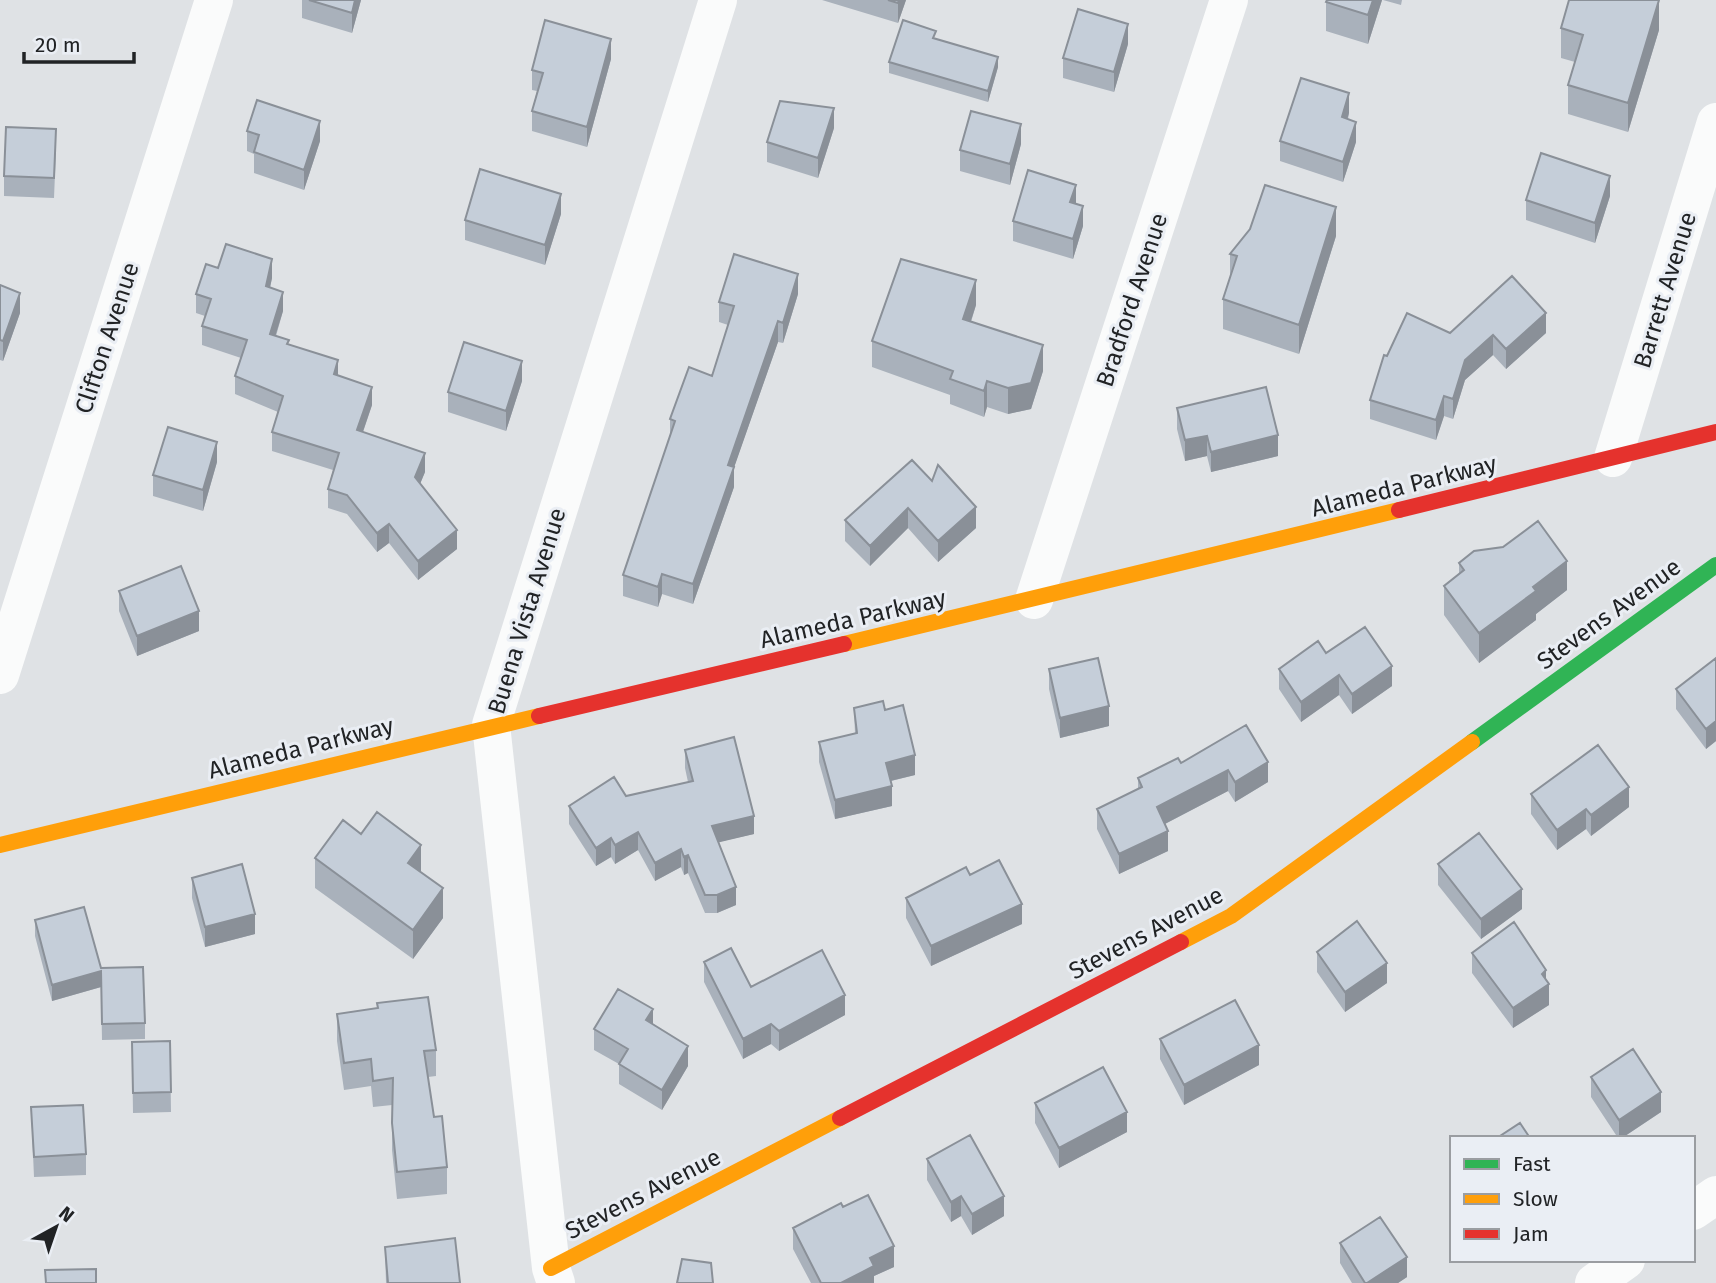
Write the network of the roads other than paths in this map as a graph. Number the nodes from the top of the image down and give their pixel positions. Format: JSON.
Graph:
{"nodes":[{"id":1,"x":214,"y":0,"type":"edge"},
{"id":2,"x":718,"y":0,"type":"edge"},
{"id":3,"x":1230,"y":0,"type":"edge"},
{"id":4,"x":1716,"y":122,"type":"edge"},
{"id":5,"x":1716,"y":432,"type":"edge"},
{"id":6,"x":1613,"y":458,"type":"junction"},
{"id":7,"x":1716,"y":565,"type":"edge"},
{"id":8,"x":1034,"y":600,"type":"junction"},
{"id":9,"x":0,"y":675,"type":"edge"},
{"id":10,"x":491,"y":725,"type":"junction"},
{"id":11,"x":0,"y":845,"type":"edge"},
{"id":12,"x":1716,"y":1195,"type":"edge"},
{"id":13,"x":1695,"y":1210,"type":"edge"},
{"id":14,"x":1623,"y":1262,"type":"edge"},
{"id":15,"x":554,"y":1275,"type":"edge"},
{"id":16,"x":1594,"y":1283,"type":"edge"}],
"edges":[{"from":1,"to":9,"type":"street","name":"Clifton Avenue"},
{"from":2,"to":10,"type":"street","name":"Buena Vista Avenue"},
{"from":3,"to":8,"type":"street","name":"Bradford Avenue"},
{"from":4,"to":6,"type":"street","name":"Barrett Avenue"},
{"from":5,"to":6,"type":"street","name":"Alameda Parkway"},
{"from":6,"to":8,"type":"street","name":"Alameda Parkway"},
{"from":7,"to":15,"type":"street","name":"Stevens Avenue"},
{"from":8,"to":10,"type":"street","name":"Alameda Parkway"},
{"from":10,"to":11,"type":"street","name":"Alameda Parkway"},
{"from":10,"to":15,"type":"street","name":"Buena Vista Avenue"},
{"from":12,"to":13,"type":"street"},
{"from":14,"to":16,"type":"street"}]}
